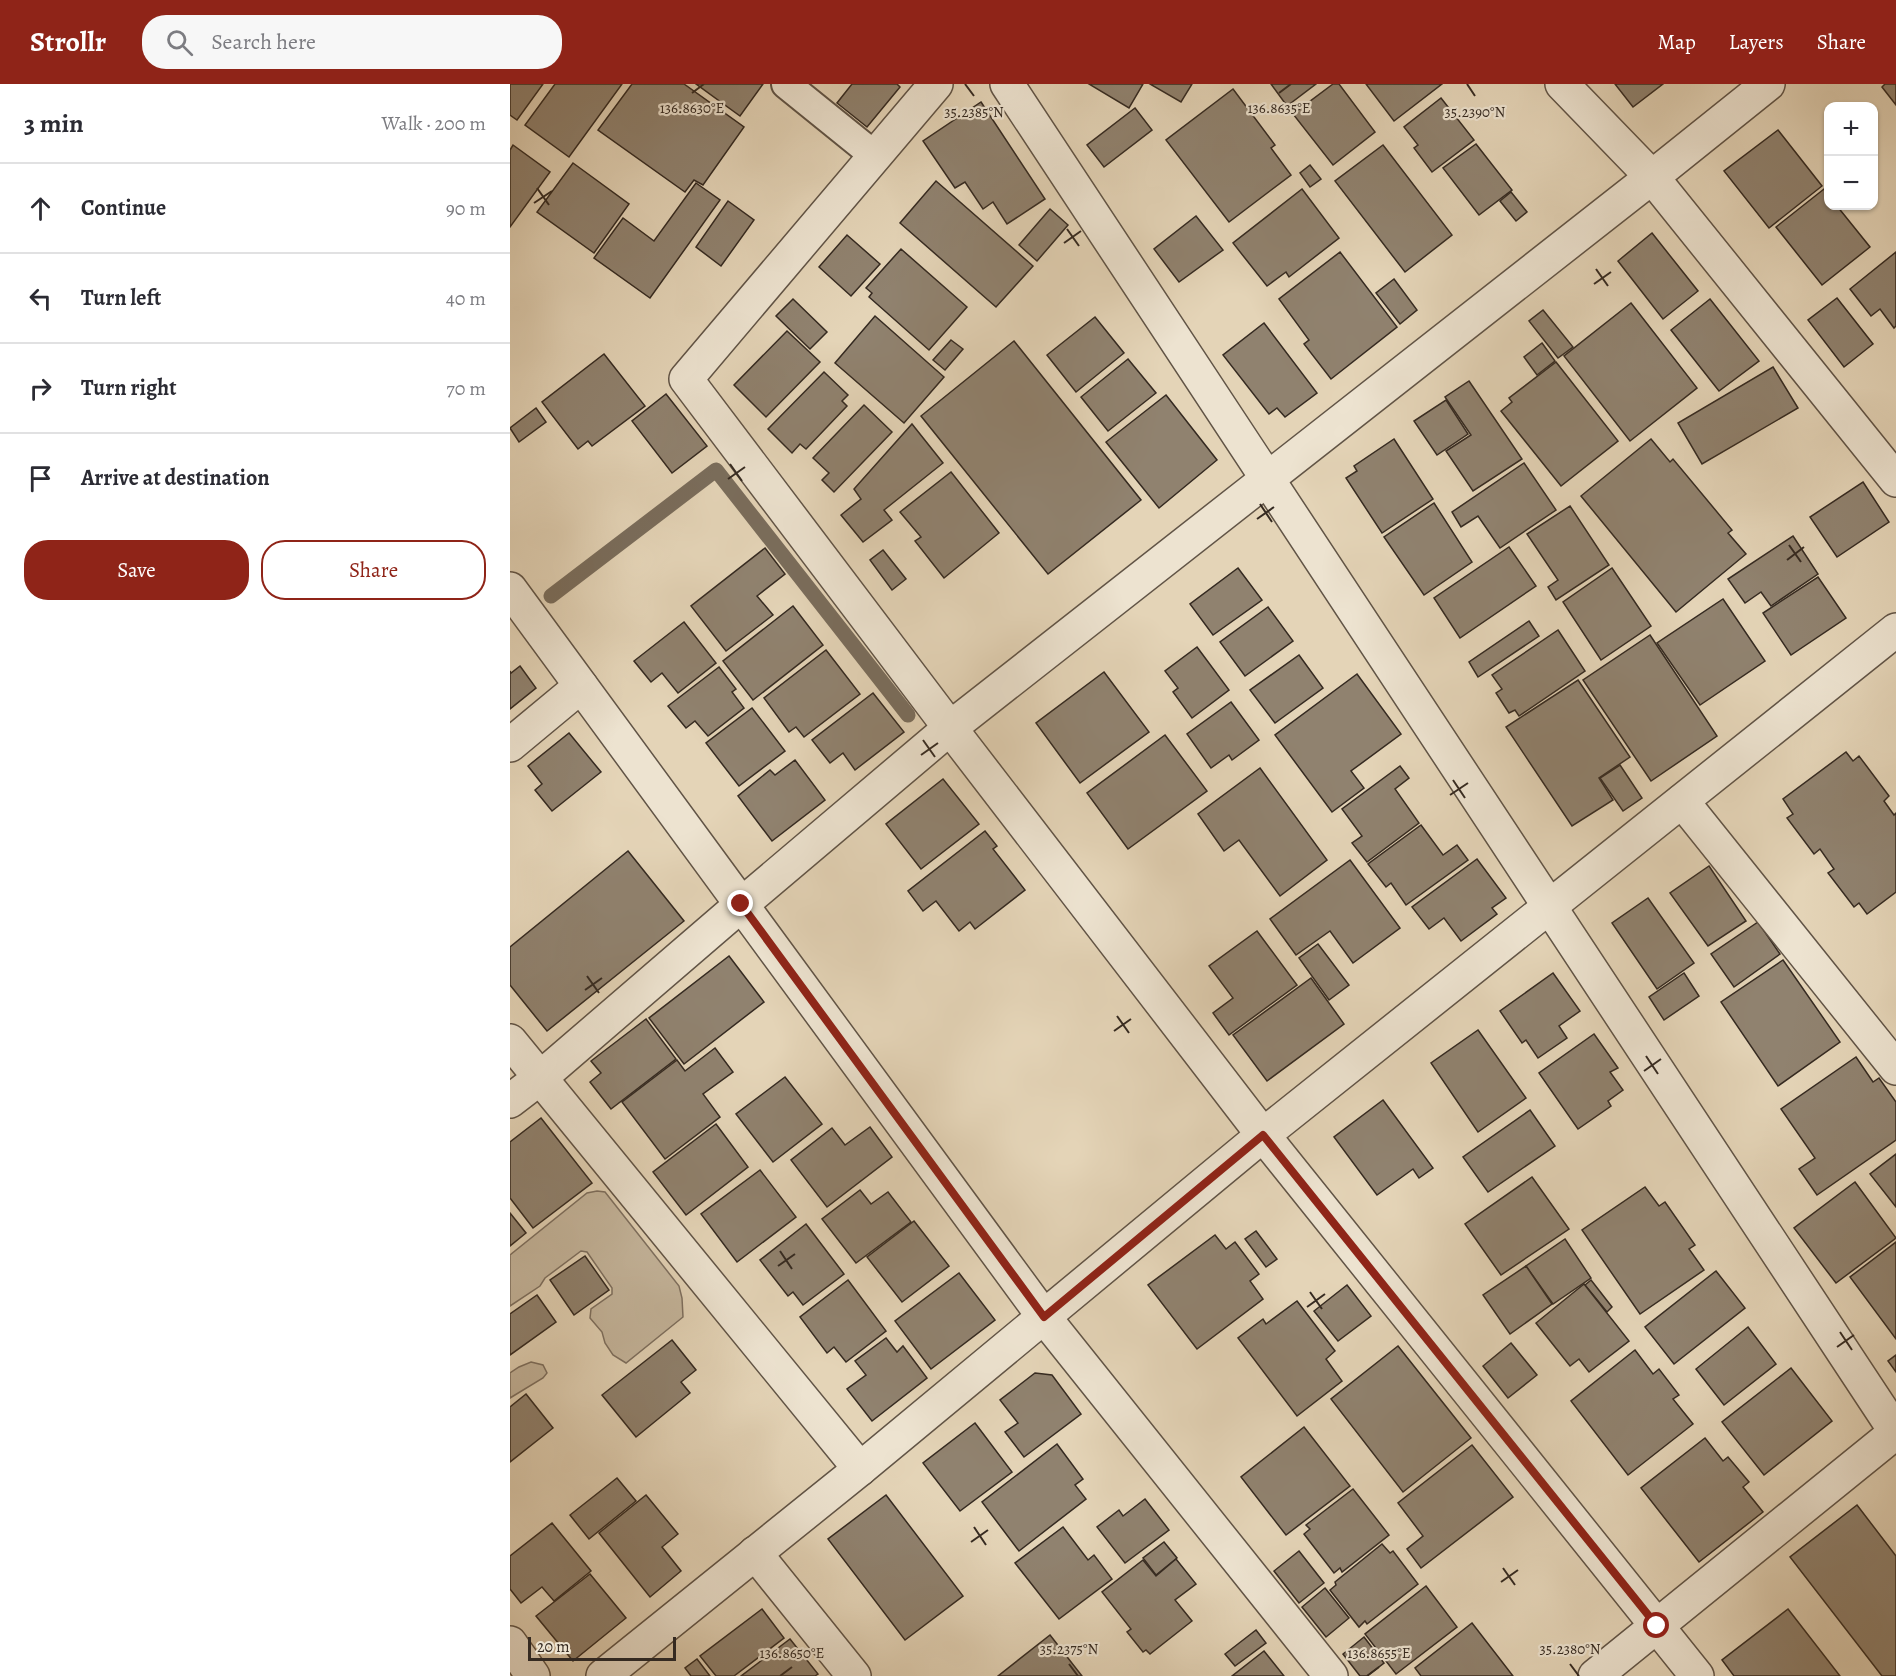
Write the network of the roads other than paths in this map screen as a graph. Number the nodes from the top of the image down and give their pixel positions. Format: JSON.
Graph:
{"nodes":[{"id":1,"x":786,"y":84,"type":"edge"},
{"id":2,"x":936,"y":84,"type":"edge"},
{"id":3,"x":1007,"y":84,"type":"edge"},
{"id":4,"x":1562,"y":84,"type":"edge"},
{"id":5,"x":1768,"y":84,"type":"edge"},
{"id":6,"x":875,"y":156,"type":"junction"},
{"id":7,"x":1652,"y":177,"type":"junction"},
{"id":8,"x":1268,"y":478,"type":"junction"},
{"id":9,"x":1896,"y":480,"type":"edge"},
{"id":10,"x":510,"y":589,"type":"edge"},
{"id":11,"x":1896,"y":630,"type":"edge"},
{"id":12,"x":581,"y":686,"type":"junction"},
{"id":13,"x":950,"y":728,"type":"junction"},
{"id":14,"x":510,"y":745,"type":"edge"},
{"id":15,"x":1682,"y":801,"type":"junction"},
{"id":16,"x":741,"y":904,"type":"junction"},
{"id":17,"x":1550,"y":905,"type":"junction"},
{"id":18,"x":510,"y":1041,"type":"edge"},
{"id":19,"x":1896,"y":1068,"type":"edge"},
{"id":20,"x":540,"y":1078,"type":"junction"},
{"id":21,"x":510,"y":1101,"type":"edge"},
{"id":22,"x":1263,"y":1135,"type":"junction"},
{"id":23,"x":1044,"y":1317,"type":"junction"},
{"id":24,"x":1896,"y":1432,"type":"edge"},
{"id":25,"x":860,"y":1469,"type":"junction"},
{"id":26,"x":755,"y":1553,"type":"junction"},
{"id":27,"x":1657,"y":1626,"type":"junction"},
{"id":28,"x":510,"y":1643,"type":"edge"},
{"id":29,"x":533,"y":1676,"type":"edge"},
{"id":30,"x":603,"y":1676,"type":"edge"},
{"id":31,"x":854,"y":1676,"type":"edge"},
{"id":32,"x":1330,"y":1676,"type":"edge"},
{"id":33,"x":1595,"y":1676,"type":"edge"},
{"id":34,"x":1697,"y":1676,"type":"edge"}],
"edges":[{"from":1,"to":6,"type":"lane"},
{"from":2,"to":6,"type":"street"},
{"from":3,"to":8,"type":"street"},
{"from":4,"to":7,"type":"street"},
{"from":5,"to":7,"type":"street"},
{"from":6,"to":13,"type":"street"},
{"from":7,"to":8,"type":"street"},
{"from":7,"to":9,"type":"street"},
{"from":8,"to":13,"type":"street"},
{"from":8,"to":17,"type":"street"},
{"from":10,"to":12,"type":"street"},
{"from":11,"to":15,"type":"street"},
{"from":12,"to":14,"type":"street"},
{"from":12,"to":16,"type":"street"},
{"from":13,"to":16,"type":"street"},
{"from":13,"to":22,"type":"street"},
{"from":15,"to":17,"type":"street"},
{"from":15,"to":19,"type":"street"},
{"from":16,"to":20,"type":"street"},
{"from":16,"to":23,"type":"street"},
{"from":17,"to":22,"type":"street"},
{"from":17,"to":24,"type":"street"},
{"from":18,"to":20,"type":"street"},
{"from":20,"to":21,"type":"street"},
{"from":20,"to":25,"type":"street"},
{"from":22,"to":23,"type":"street"},
{"from":22,"to":27,"type":"street"},
{"from":23,"to":25,"type":"street"},
{"from":23,"to":32,"type":"street"},
{"from":24,"to":27,"type":"street"},
{"from":25,"to":26,"type":"street"},
{"from":26,"to":30,"type":"street"},
{"from":26,"to":31,"type":"street"},
{"from":27,"to":33,"type":"street"},
{"from":27,"to":34,"type":"street"},
{"from":28,"to":29,"type":"street"}]}
